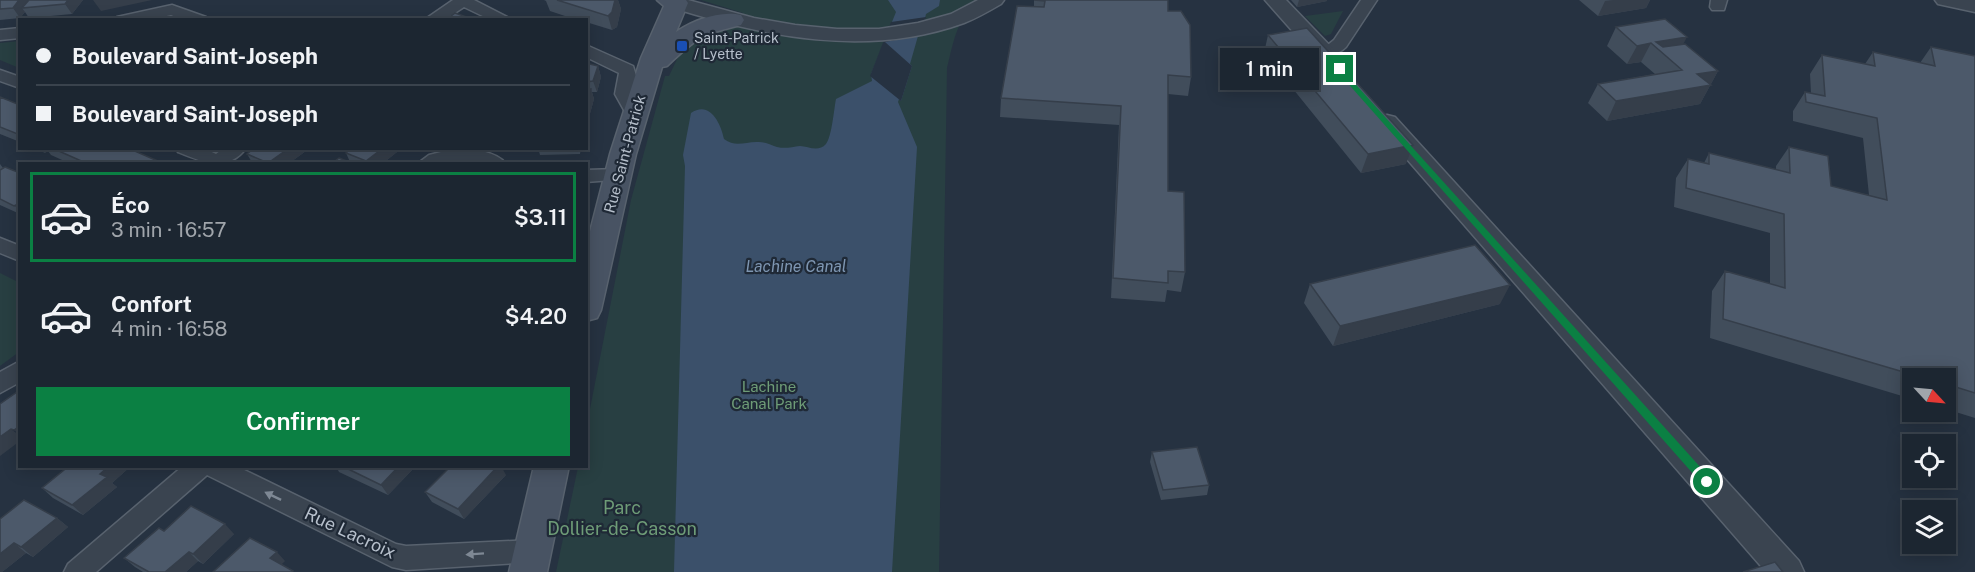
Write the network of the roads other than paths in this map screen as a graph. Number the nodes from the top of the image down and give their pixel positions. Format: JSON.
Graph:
{"nodes":[{"id":1,"x":462,"y":0,"type":"edge"},
{"id":2,"x":994,"y":0,"type":"edge"},
{"id":3,"x":1275,"y":0,"type":"edge"},
{"id":4,"x":1369,"y":0,"type":"edge"},
{"id":5,"x":1945,"y":0,"type":"edge"},
{"id":6,"x":674,"y":1,"type":"edge"},
{"id":7,"x":1975,"y":6,"type":"edge"},
{"id":8,"x":133,"y":18,"type":"edge"},
{"id":9,"x":194,"y":18,"type":"edge"},
{"id":10,"x":435,"y":18,"type":"edge"},
{"id":11,"x":501,"y":18,"type":"edge"},
{"id":12,"x":733,"y":20,"type":"junction"},
{"id":13,"x":18,"y":33,"type":"edge"},
{"id":14,"x":0,"y":35,"type":"edge"},
{"id":15,"x":588,"y":51,"type":"edge"},
{"id":16,"x":1333,"y":62,"type":"joint"},
{"id":17,"x":638,"y":69,"type":"junction"},
{"id":18,"x":0,"y":75,"type":"edge"},
{"id":19,"x":18,"y":82,"type":"edge"},
{"id":20,"x":1373,"y":107,"type":"edge"},
{"id":21,"x":189,"y":150,"type":"edge"},
{"id":22,"x":234,"y":150,"type":"edge"},
{"id":23,"x":216,"y":162,"type":"edge"},
{"id":24,"x":430,"y":162,"type":"edge"},
{"id":25,"x":490,"y":162,"type":"edge"},
{"id":26,"x":618,"y":175,"type":"junction"},
{"id":27,"x":588,"y":176,"type":"edge"},
{"id":28,"x":0,"y":245,"type":"edge"},
{"id":29,"x":18,"y":253,"type":"edge"},
{"id":30,"x":588,"y":302,"type":"edge"},
{"id":31,"x":18,"y":371,"type":"edge"},
{"id":32,"x":0,"y":384,"type":"edge"},
{"id":33,"x":199,"y":468,"type":"edge"},
{"id":34,"x":216,"y":468,"type":"edge"},
{"id":35,"x":552,"y":468,"type":"edge"},
{"id":36,"x":531,"y":561,"type":"edge"},
{"id":37,"x":77,"y":572,"type":"edge"},
{"id":38,"x":1787,"y":572,"type":"edge"}],
"edges":[{"from":1,"to":10,"type":"street"},
{"from":1,"to":11,"type":"street"},
{"from":2,"to":12,"type":"street"},
{"from":3,"to":16,"type":"street"},
{"from":4,"to":16,"type":"street"},
{"from":5,"to":7,"type":"street"},
{"from":6,"to":12,"type":"street"},
{"from":6,"to":17,"type":"main road","name":"Rue Saint-Patrick"},
{"from":8,"to":9,"type":"street"},
{"from":12,"to":17,"type":"main road"},
{"from":13,"to":14,"type":"street"},
{"from":15,"to":17,"type":"street"},
{"from":17,"to":26,"type":"main road","name":"Rue Saint-Patrick"},
{"from":18,"to":19,"type":"street"},
{"from":20,"to":38,"type":"street"},
{"from":21,"to":23,"type":"street"},
{"from":22,"to":23,"type":"street"},
{"from":24,"to":25,"type":"street"},
{"from":26,"to":27,"type":"street"},
{"from":26,"to":30,"type":"main road","name":"Rue Saint-Patrick"},
{"from":28,"to":29,"type":"street"},
{"from":31,"to":32,"type":"street"},
{"from":33,"to":37,"type":"street"},
{"from":36,"to":34,"type":"street","name":"Rue Lacroix","one_way":true},
{"from":35,"to":36,"type":"main road"}]}
